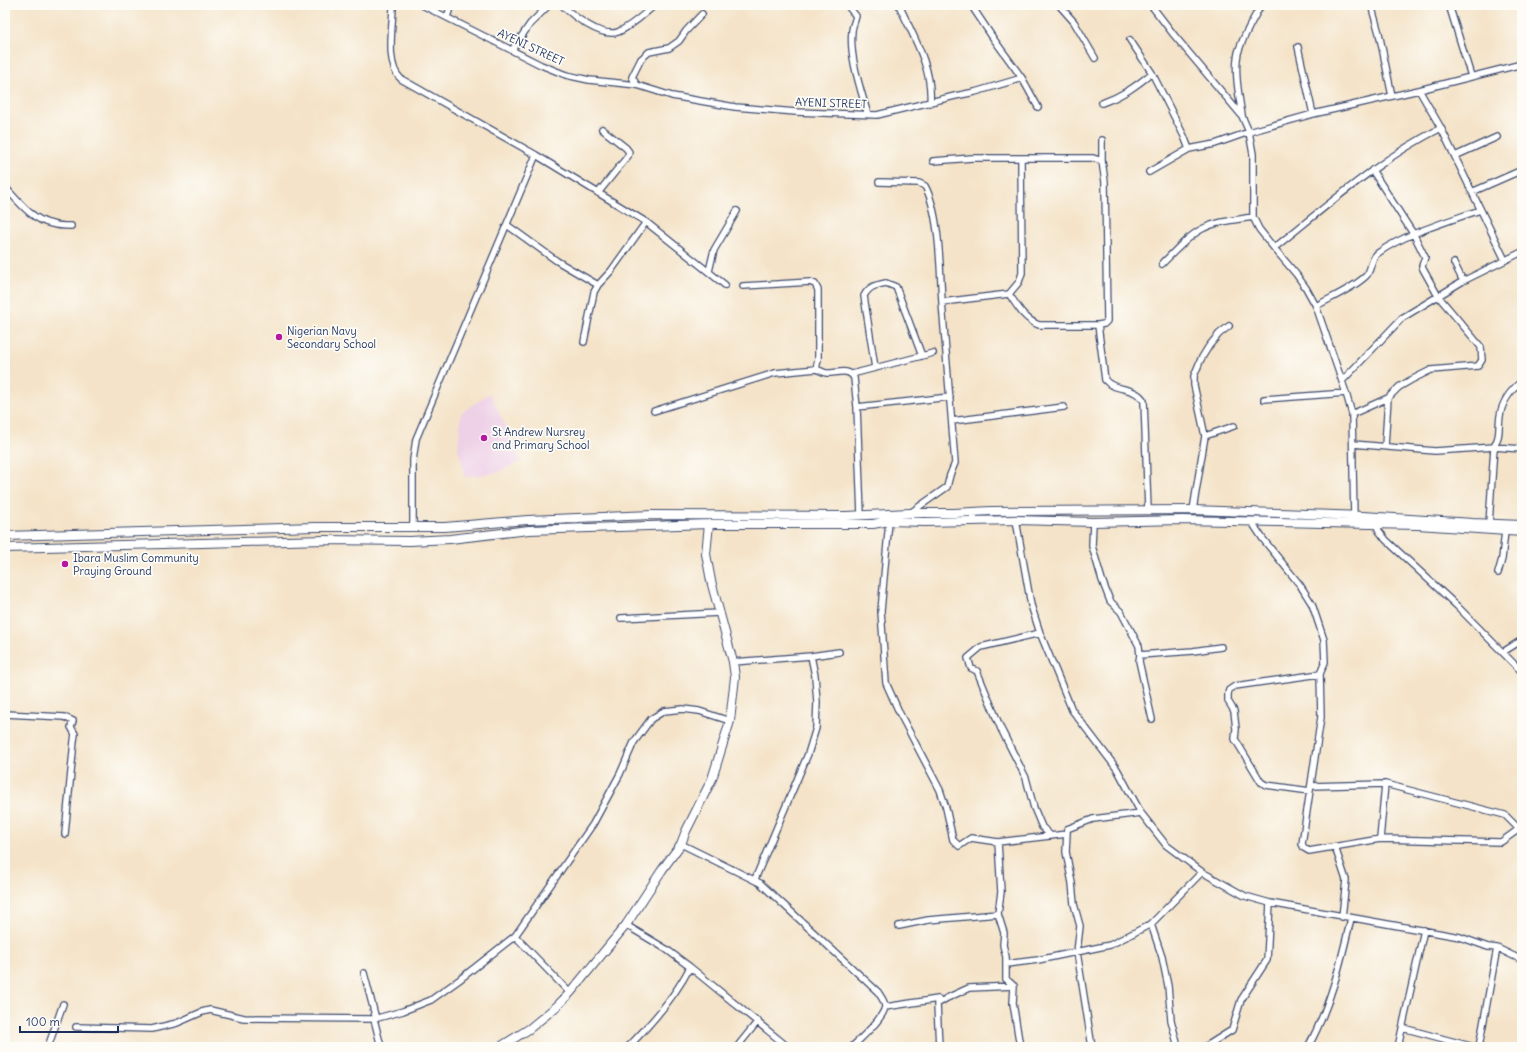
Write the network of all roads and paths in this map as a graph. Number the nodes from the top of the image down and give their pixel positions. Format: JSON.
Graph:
{"nodes":[{"id":1,"x":394,"y":5,"type":"edge"},
{"id":2,"x":422,"y":5,"type":"edge"},
{"id":3,"x":451,"y":5,"type":"edge"},
{"id":4,"x":549,"y":5,"type":"edge"},
{"id":5,"x":562,"y":5,"type":"edge"},
{"id":6,"x":655,"y":5,"type":"edge"},
{"id":7,"x":847,"y":5,"type":"edge"},
{"id":8,"x":899,"y":5,"type":"edge"},
{"id":9,"x":971,"y":5,"type":"edge"},
{"id":10,"x":1059,"y":5,"type":"edge"},
{"id":11,"x":1151,"y":5,"type":"edge"},
{"id":12,"x":1261,"y":5,"type":"edge"},
{"id":13,"x":1371,"y":5,"type":"edge"},
{"id":14,"x":1450,"y":5,"type":"edge"},
{"id":15,"x":702,"y":14,"type":"dead end"},
{"id":16,"x":447,"y":17,"type":"junction"},
{"id":17,"x":1130,"y":40,"type":"dead end"},
{"id":18,"x":1298,"y":47,"type":"dead end"},
{"id":19,"x":512,"y":50,"type":"junction"},
{"id":20,"x":1095,"y":58,"type":"dead end"},
{"id":21,"x":1522,"y":64,"type":"edge"},
{"id":22,"x":1152,"y":73,"type":"junction"},
{"id":23,"x":1471,"y":76,"type":"junction"},
{"id":24,"x":1022,"y":78,"type":"junction"},
{"id":25,"x":637,"y":85,"type":"junction"},
{"id":26,"x":1419,"y":90,"type":"junction"},
{"id":27,"x":1392,"y":96,"type":"junction"},
{"id":28,"x":930,"y":103,"type":"junction"},
{"id":29,"x":1102,"y":103,"type":"dead end"},
{"id":30,"x":1038,"y":107,"type":"dead end"},
{"id":31,"x":868,"y":114,"type":"junction"},
{"id":32,"x":1313,"y":114,"type":"junction"},
{"id":33,"x":1242,"y":116,"type":"junction"},
{"id":34,"x":1441,"y":128,"type":"junction"},
{"id":35,"x":602,"y":129,"type":"dead end"},
{"id":36,"x":1249,"y":132,"type":"junction"},
{"id":37,"x":1497,"y":137,"type":"dead end"},
{"id":38,"x":1102,"y":140,"type":"dead end"},
{"id":39,"x":1189,"y":149,"type":"junction"},
{"id":40,"x":536,"y":155,"type":"junction"},
{"id":41,"x":1456,"y":156,"type":"junction"},
{"id":42,"x":1021,"y":159,"type":"junction"},
{"id":43,"x":933,"y":161,"type":"dead end"},
{"id":44,"x":1102,"y":161,"type":"junction"},
{"id":45,"x":1372,"y":170,"type":"junction"},
{"id":46,"x":1522,"y":170,"type":"edge"},
{"id":47,"x":1150,"y":172,"type":"dead end"},
{"id":48,"x":879,"y":182,"type":"dead end"},
{"id":49,"x":5,"y":187,"type":"edge"},
{"id":50,"x":1472,"y":192,"type":"junction"},
{"id":51,"x":598,"y":193,"type":"junction"},
{"id":52,"x":1480,"y":210,"type":"junction"},
{"id":53,"x":737,"y":211,"type":"dead end"},
{"id":54,"x":1253,"y":217,"type":"junction"},
{"id":55,"x":646,"y":222,"type":"junction"},
{"id":56,"x":507,"y":225,"type":"junction"},
{"id":57,"x":71,"y":226,"type":"dead end"},
{"id":58,"x":1414,"y":235,"type":"junction"},
{"id":59,"x":1274,"y":248,"type":"junction"},
{"id":60,"x":1522,"y":252,"type":"edge"},
{"id":61,"x":1505,"y":260,"type":"junction"},
{"id":62,"x":1454,"y":263,"type":"dead end"},
{"id":63,"x":1162,"y":264,"type":"dead end"},
{"id":64,"x":709,"y":272,"type":"junction"},
{"id":65,"x":1463,"y":281,"type":"junction"},
{"id":66,"x":598,"y":285,"type":"junction"},
{"id":67,"x":725,"y":286,"type":"dead end"},
{"id":68,"x":743,"y":286,"type":"dead end"},
{"id":69,"x":1009,"y":294,"type":"junction"},
{"id":70,"x":1438,"y":296,"type":"junction"},
{"id":71,"x":942,"y":302,"type":"junction"},
{"id":72,"x":1316,"y":306,"type":"junction"},
{"id":73,"x":1098,"y":325,"type":"junction"},
{"id":74,"x":1229,"y":326,"type":"dead end"},
{"id":75,"x":584,"y":342,"type":"dead end"},
{"id":76,"x":934,"y":353,"type":"dead end"},
{"id":77,"x":922,"y":356,"type":"junction"},
{"id":78,"x":875,"y":368,"type":"junction"},
{"id":79,"x":816,"y":369,"type":"junction"},
{"id":80,"x":852,"y":374,"type":"junction"},
{"id":81,"x":1342,"y":381,"type":"junction"},
{"id":82,"x":1522,"y":381,"type":"edge"},
{"id":83,"x":1346,"y":393,"type":"junction"},
{"id":84,"x":950,"y":397,"type":"junction"},
{"id":85,"x":1388,"y":398,"type":"junction"},
{"id":86,"x":1264,"y":399,"type":"dead end"},
{"id":87,"x":857,"y":407,"type":"junction"},
{"id":88,"x":1064,"y":407,"type":"dead end"},
{"id":89,"x":654,"y":411,"type":"dead end"},
{"id":90,"x":1352,"y":414,"type":"junction"},
{"id":91,"x":952,"y":421,"type":"junction"},
{"id":92,"x":1234,"y":426,"type":"dead end"},
{"id":93,"x":1205,"y":436,"type":"junction"},
{"id":94,"x":1353,"y":444,"type":"junction"},
{"id":95,"x":1385,"y":446,"type":"junction"},
{"id":96,"x":1494,"y":447,"type":"junction"},
{"id":97,"x":1522,"y":449,"type":"edge"},
{"id":98,"x":1148,"y":510,"type":"junction"},
{"id":99,"x":1193,"y":510,"type":"junction"},
{"id":100,"x":910,"y":513,"type":"junction"},
{"id":101,"x":861,"y":515,"type":"junction"},
{"id":102,"x":1354,"y":519,"type":"junction"},
{"id":103,"x":528,"y":520,"type":"junction"},
{"id":104,"x":808,"y":520,"type":"junction"},
{"id":105,"x":1016,"y":520,"type":"junction"},
{"id":106,"x":1251,"y":521,"type":"junction"},
{"id":107,"x":889,"y":522,"type":"junction"},
{"id":108,"x":1093,"y":522,"type":"junction"},
{"id":109,"x":709,"y":524,"type":"junction"},
{"id":110,"x":1376,"y":524,"type":"junction"},
{"id":111,"x":1489,"y":524,"type":"junction"},
{"id":112,"x":1522,"y":525,"type":"edge"},
{"id":113,"x":413,"y":528,"type":"junction"},
{"id":114,"x":529,"y":530,"type":"junction"},
{"id":115,"x":1505,"y":531,"type":"junction"},
{"id":116,"x":1522,"y":532,"type":"edge"},
{"id":117,"x":5,"y":536,"type":"edge"},
{"id":118,"x":5,"y":548,"type":"edge"},
{"id":119,"x":1498,"y":573,"type":"dead end"},
{"id":120,"x":718,"y":613,"type":"junction"},
{"id":121,"x":621,"y":618,"type":"dead end"},
{"id":122,"x":1040,"y":633,"type":"junction"},
{"id":123,"x":1522,"y":640,"type":"edge"},
{"id":124,"x":1221,"y":647,"type":"dead end"},
{"id":125,"x":839,"y":652,"type":"dead end"},
{"id":126,"x":1504,"y":652,"type":"junction"},
{"id":127,"x":1140,"y":655,"type":"junction"},
{"id":128,"x":811,"y":656,"type":"junction"},
{"id":129,"x":733,"y":662,"type":"junction"},
{"id":130,"x":1522,"y":672,"type":"edge"},
{"id":131,"x":1320,"y":674,"type":"junction"},
{"id":132,"x":5,"y":714,"type":"edge"},
{"id":133,"x":1152,"y":719,"type":"dead end"},
{"id":134,"x":730,"y":721,"type":"junction"},
{"id":135,"x":1385,"y":784,"type":"junction"},
{"id":136,"x":1310,"y":788,"type":"junction"},
{"id":137,"x":1141,"y":812,"type":"junction"},
{"id":138,"x":1067,"y":829,"type":"junction"},
{"id":139,"x":1520,"y":830,"type":"edge"},
{"id":140,"x":65,"y":834,"type":"dead end"},
{"id":141,"x":1051,"y":836,"type":"junction"},
{"id":142,"x":1380,"y":839,"type":"junction"},
{"id":143,"x":998,"y":842,"type":"junction"},
{"id":144,"x":682,"y":844,"type":"junction"},
{"id":145,"x":1335,"y":847,"type":"junction"},
{"id":146,"x":1202,"y":872,"type":"junction"},
{"id":147,"x":755,"y":879,"type":"junction"},
{"id":148,"x":1270,"y":903,"type":"junction"},
{"id":149,"x":998,"y":914,"type":"junction"},
{"id":150,"x":1342,"y":917,"type":"junction"},
{"id":151,"x":1352,"y":918,"type":"junction"},
{"id":152,"x":1151,"y":924,"type":"junction"},
{"id":153,"x":626,"y":925,"type":"junction"},
{"id":154,"x":899,"y":926,"type":"dead end"},
{"id":155,"x":1424,"y":930,"type":"junction"},
{"id":156,"x":514,"y":936,"type":"junction"},
{"id":157,"x":1497,"y":948,"type":"junction"},
{"id":158,"x":1077,"y":952,"type":"junction"},
{"id":159,"x":1522,"y":960,"type":"edge"},
{"id":160,"x":1006,"y":964,"type":"junction"},
{"id":161,"x":690,"y":967,"type":"junction"},
{"id":162,"x":364,"y":973,"type":"dead end"},
{"id":163,"x":1014,"y":986,"type":"junction"},
{"id":164,"x":570,"y":993,"type":"junction"},
{"id":165,"x":62,"y":1004,"type":"dead end"},
{"id":166,"x":937,"y":1004,"type":"junction"},
{"id":167,"x":885,"y":1007,"type":"junction"},
{"id":168,"x":375,"y":1019,"type":"junction"},
{"id":169,"x":758,"y":1022,"type":"junction"},
{"id":170,"x":76,"y":1027,"type":"dead end"},
{"id":171,"x":1403,"y":1028,"type":"junction"},
{"id":172,"x":48,"y":1047,"type":"edge"},
{"id":173,"x":381,"y":1047,"type":"edge"},
{"id":174,"x":500,"y":1047,"type":"edge"},
{"id":175,"x":628,"y":1047,"type":"edge"},
{"id":176,"x":737,"y":1047,"type":"edge"},
{"id":177,"x":788,"y":1047,"type":"edge"},
{"id":178,"x":852,"y":1047,"type":"edge"},
{"id":179,"x":939,"y":1047,"type":"edge"},
{"id":180,"x":1020,"y":1047,"type":"edge"},
{"id":181,"x":1092,"y":1047,"type":"edge"},
{"id":182,"x":1178,"y":1047,"type":"edge"},
{"id":183,"x":1205,"y":1047,"type":"edge"},
{"id":184,"x":1308,"y":1047,"type":"edge"},
{"id":185,"x":1398,"y":1047,"type":"edge"},
{"id":186,"x":1474,"y":1047,"type":"edge"},
{"id":187,"x":1479,"y":1047,"type":"edge"}],
"edges":[{"from":1,"to":40,"type":"street"},
{"from":2,"to":16,"type":"street","name":"AYENI STREET"},
{"from":3,"to":16,"type":"street"},
{"from":4,"to":19,"type":"street"},
{"from":5,"to":6,"type":"street"},
{"from":7,"to":31,"type":"street"},
{"from":8,"to":28,"type":"street"},
{"from":9,"to":24,"type":"street"},
{"from":10,"to":20,"type":"street"},
{"from":11,"to":33,"type":"street"},
{"from":12,"to":33,"type":"street"},
{"from":13,"to":27,"type":"street"},
{"from":14,"to":23,"type":"street"},
{"from":15,"to":25,"type":"street"},
{"from":16,"to":19,"type":"street","name":"AYENI STREET"},
{"from":17,"to":22,"type":"street"},
{"from":18,"to":32,"type":"street"},
{"from":19,"to":25,"type":"street","name":"AYENI STREET"},
{"from":21,"to":23,"type":"street"},
{"from":22,"to":29,"type":"street"},
{"from":22,"to":39,"type":"street"},
{"from":23,"to":26,"type":"street"},
{"from":24,"to":28,"type":"street","name":"AYENI STREET"},
{"from":24,"to":30,"type":"street"},
{"from":25,"to":31,"type":"street","name":"AYENI STREET"},
{"from":26,"to":27,"type":"street"},
{"from":26,"to":34,"type":"street"},
{"from":27,"to":32,"type":"street"},
{"from":28,"to":31,"type":"street","name":"AYENI STREET"},
{"from":32,"to":36,"type":"street"},
{"from":33,"to":36,"type":"street"},
{"from":34,"to":41,"type":"street"},
{"from":34,"to":45,"type":"street"},
{"from":35,"to":51,"type":"street"},
{"from":36,"to":39,"type":"street"},
{"from":36,"to":54,"type":"street"},
{"from":37,"to":41,"type":"street"},
{"from":38,"to":44,"type":"street"},
{"from":39,"to":47,"type":"street"},
{"from":40,"to":51,"type":"street"},
{"from":40,"to":56,"type":"street"},
{"from":41,"to":50,"type":"street"},
{"from":42,"to":43,"type":"street"},
{"from":42,"to":44,"type":"street"},
{"from":42,"to":69,"type":"street"},
{"from":44,"to":73,"type":"street"},
{"from":45,"to":58,"type":"street"},
{"from":45,"to":59,"type":"street"},
{"from":46,"to":50,"type":"street"},
{"from":48,"to":71,"type":"street"},
{"from":49,"to":57,"type":"street"},
{"from":50,"to":52,"type":"street"},
{"from":51,"to":55,"type":"street"},
{"from":52,"to":58,"type":"street"},
{"from":52,"to":61,"type":"street"},
{"from":53,"to":64,"type":"street"},
{"from":54,"to":59,"type":"street"},
{"from":54,"to":63,"type":"street"},
{"from":55,"to":64,"type":"street"},
{"from":55,"to":66,"type":"street"},
{"from":56,"to":66,"type":"street"},
{"from":56,"to":113,"type":"street"},
{"from":58,"to":70,"type":"street"},
{"from":58,"to":72,"type":"street"},
{"from":59,"to":72,"type":"street"},
{"from":60,"to":61,"type":"street"},
{"from":61,"to":65,"type":"street"},
{"from":62,"to":65,"type":"street"},
{"from":64,"to":67,"type":"street"},
{"from":65,"to":70,"type":"street"},
{"from":66,"to":75,"type":"street"},
{"from":68,"to":79,"type":"street"},
{"from":69,"to":71,"type":"street"},
{"from":69,"to":73,"type":"street"},
{"from":70,"to":81,"type":"street"},
{"from":70,"to":85,"type":"street"},
{"from":71,"to":84,"type":"street"},
{"from":72,"to":81,"type":"street"},
{"from":73,"to":98,"type":"street"},
{"from":74,"to":93,"type":"street"},
{"from":76,"to":77,"type":"street"},
{"from":77,"to":78,"type":"street"},
{"from":77,"to":78,"type":"street"},
{"from":78,"to":80,"type":"street"},
{"from":79,"to":80,"type":"street"},
{"from":79,"to":89,"type":"street"},
{"from":80,"to":87,"type":"street"},
{"from":81,"to":83,"type":"street"},
{"from":82,"to":96,"type":"street"},
{"from":83,"to":86,"type":"street"},
{"from":83,"to":90,"type":"street"},
{"from":84,"to":87,"type":"street"},
{"from":84,"to":91,"type":"street"},
{"from":85,"to":90,"type":"street"},
{"from":85,"to":95,"type":"street"},
{"from":87,"to":101,"type":"street"},
{"from":88,"to":91,"type":"street"},
{"from":90,"to":94,"type":"street"},
{"from":91,"to":100,"type":"street"},
{"from":92,"to":93,"type":"street"},
{"from":93,"to":99,"type":"street"},
{"from":94,"to":95,"type":"street"},
{"from":94,"to":102,"type":"street"},
{"from":95,"to":96,"type":"street"},
{"from":96,"to":97,"type":"street"},
{"from":96,"to":111,"type":"street"},
{"from":98,"to":99,"type":"main road"},
{"from":98,"to":100,"type":"main road"},
{"from":99,"to":102,"type":"main road"},
{"from":100,"to":101,"type":"main road"},
{"from":101,"to":104,"type":"main road"},
{"from":102,"to":106,"type":"main road"},
{"from":102,"to":110,"type":"main road"},
{"from":102,"to":111,"type":"main road"},
{"from":103,"to":104,"type":"main road"},
{"from":103,"to":113,"type":"main road"},
{"from":103,"to":114,"type":"main road"},
{"from":104,"to":107,"type":"main road"},
{"from":104,"to":109,"type":"main road"},
{"from":105,"to":107,"type":"main road"},
{"from":105,"to":108,"type":"main road"},
{"from":105,"to":122,"type":"street"},
{"from":106,"to":108,"type":"main road"},
{"from":106,"to":131,"type":"street"},
{"from":107,"to":143,"type":"street"},
{"from":108,"to":127,"type":"street"},
{"from":109,"to":114,"type":"main road"},
{"from":109,"to":120,"type":"main road"},
{"from":110,"to":115,"type":"main road"},
{"from":110,"to":126,"type":"street"},
{"from":111,"to":112,"type":"main road"},
{"from":113,"to":117,"type":"main road"},
{"from":114,"to":118,"type":"main road"},
{"from":115,"to":116,"type":"main road"},
{"from":115,"to":119,"type":"street"},
{"from":120,"to":121,"type":"street"},
{"from":120,"to":129,"type":"main road"},
{"from":122,"to":137,"type":"street"},
{"from":122,"to":141,"type":"street"},
{"from":123,"to":126,"type":"street"},
{"from":124,"to":127,"type":"street"},
{"from":125,"to":128,"type":"street"},
{"from":126,"to":130,"type":"street"},
{"from":127,"to":133,"type":"street"},
{"from":128,"to":129,"type":"street"},
{"from":128,"to":147,"type":"street"},
{"from":129,"to":134,"type":"main road"},
{"from":131,"to":136,"type":"street"},
{"from":131,"to":136,"type":"street"},
{"from":132,"to":140,"type":"street"},
{"from":134,"to":144,"type":"main road"},
{"from":134,"to":156,"type":"street"},
{"from":135,"to":136,"type":"street"},
{"from":135,"to":139,"type":"street"},
{"from":135,"to":142,"type":"street"},
{"from":136,"to":145,"type":"street"},
{"from":137,"to":138,"type":"street"},
{"from":137,"to":146,"type":"street"},
{"from":138,"to":141,"type":"street"},
{"from":138,"to":158,"type":"street"},
{"from":139,"to":142,"type":"street"},
{"from":141,"to":143,"type":"street"},
{"from":142,"to":145,"type":"street"},
{"from":143,"to":149,"type":"street"},
{"from":144,"to":147,"type":"street"},
{"from":144,"to":153,"type":"main road"},
{"from":145,"to":150,"type":"street"},
{"from":146,"to":148,"type":"street"},
{"from":146,"to":152,"type":"street"},
{"from":147,"to":167,"type":"street"},
{"from":148,"to":150,"type":"street"},
{"from":148,"to":183,"type":"street"},
{"from":149,"to":154,"type":"street"},
{"from":149,"to":160,"type":"street"},
{"from":150,"to":151,"type":"street"},
{"from":151,"to":155,"type":"street"},
{"from":151,"to":184,"type":"street"},
{"from":152,"to":158,"type":"street"},
{"from":152,"to":182,"type":"street"},
{"from":153,"to":161,"type":"street"},
{"from":153,"to":164,"type":"main road"},
{"from":155,"to":157,"type":"street"},
{"from":155,"to":171,"type":"street"},
{"from":156,"to":164,"type":"street"},
{"from":156,"to":168,"type":"street"},
{"from":157,"to":159,"type":"street"},
{"from":157,"to":187,"type":"street"},
{"from":158,"to":160,"type":"street"},
{"from":158,"to":181,"type":"street"},
{"from":160,"to":163,"type":"street"},
{"from":161,"to":169,"type":"street"},
{"from":161,"to":175,"type":"street"},
{"from":162,"to":168,"type":"street"},
{"from":163,"to":166,"type":"street"},
{"from":163,"to":180,"type":"street"},
{"from":164,"to":174,"type":"main road"},
{"from":165,"to":172,"type":"street"},
{"from":166,"to":167,"type":"street"},
{"from":166,"to":179,"type":"street"},
{"from":167,"to":178,"type":"street"},
{"from":168,"to":170,"type":"street"},
{"from":168,"to":173,"type":"street"},
{"from":169,"to":176,"type":"street"},
{"from":169,"to":177,"type":"street"},
{"from":171,"to":185,"type":"street"},
{"from":171,"to":186,"type":"street"}]}
